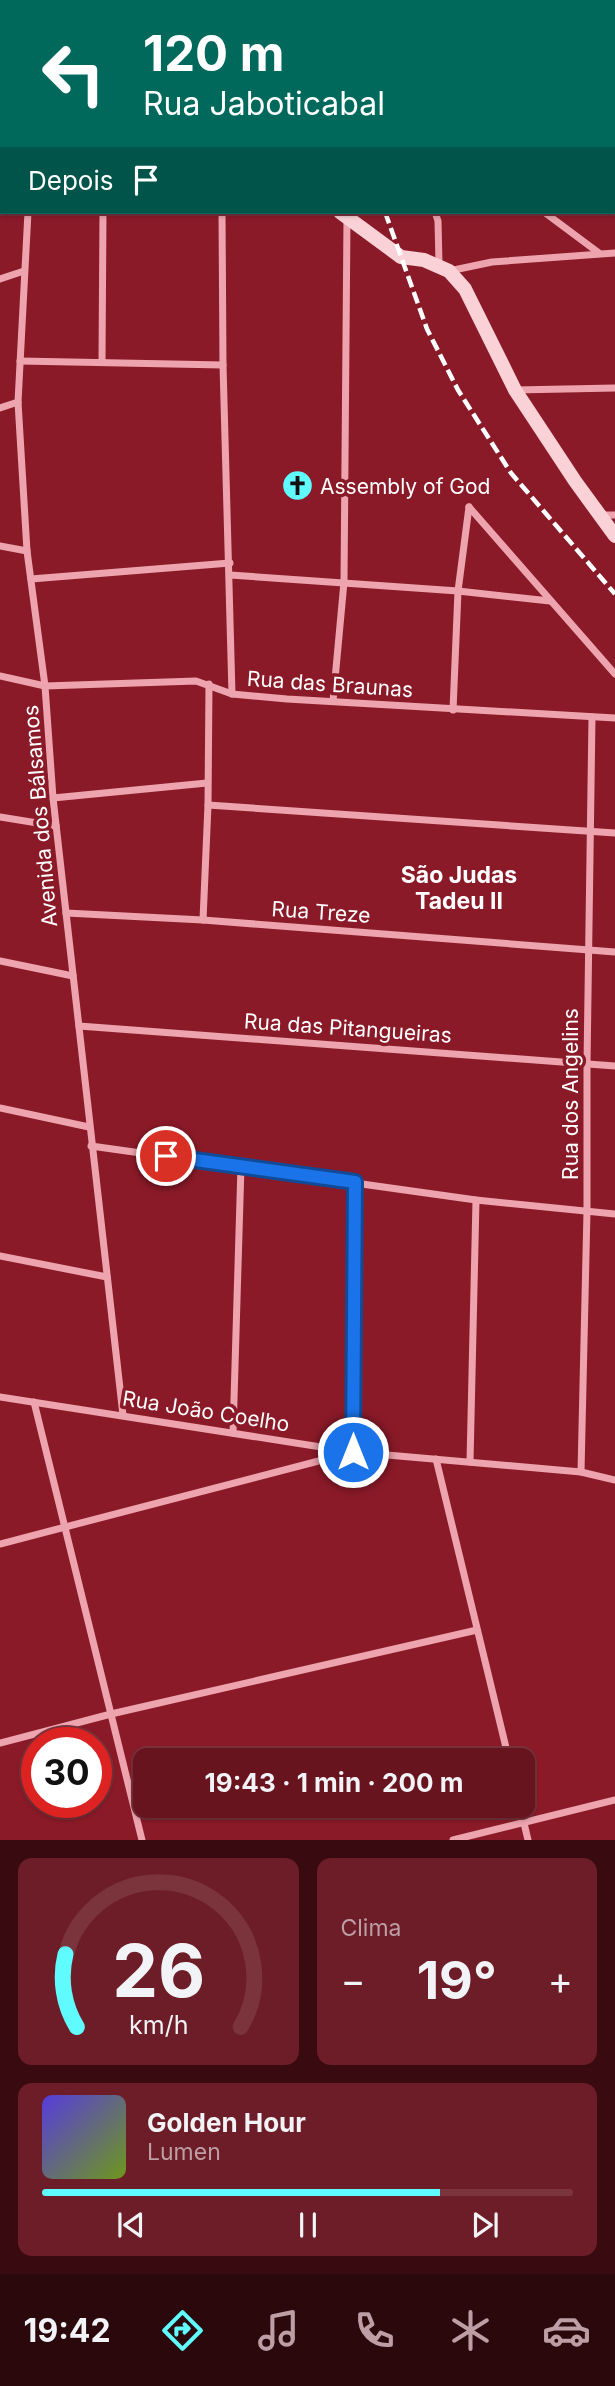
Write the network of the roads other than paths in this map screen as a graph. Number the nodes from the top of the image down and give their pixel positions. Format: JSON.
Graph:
{"nodes":[{"id":1,"x":28,"y":214,"type":"edge"},
{"id":2,"x":103,"y":214,"type":"edge"},
{"id":3,"x":222,"y":214,"type":"edge"},
{"id":4,"x":436,"y":214,"type":"edge"},
{"id":5,"x":547,"y":214,"type":"edge"},
{"id":6,"x":343,"y":215,"type":"edge"},
{"id":7,"x":599,"y":253,"type":"junction"},
{"id":8,"x":615,"y":253,"type":"edge"},
{"id":9,"x":444,"y":267,"type":"junction"},
{"id":10,"x":24,"y":271,"type":"junction"},
{"id":11,"x":0,"y":279,"type":"edge"},
{"id":12,"x":20,"y":361,"type":"junction"},
{"id":13,"x":102,"y":361,"type":"junction"},
{"id":14,"x":223,"y":365,"type":"junction"},
{"id":15,"x":615,"y":388,"type":"edge"},
{"id":16,"x":515,"y":390,"type":"junction"},
{"id":17,"x":18,"y":402,"type":"junction"},
{"id":18,"x":0,"y":408,"type":"edge"},
{"id":19,"x":599,"y":515,"type":"junction"},
{"id":20,"x":615,"y":515,"type":"edge"},
{"id":21,"x":615,"y":536,"type":"edge"},
{"id":22,"x":0,"y":545,"type":"edge"},
{"id":23,"x":27,"y":551,"type":"junction"},
{"id":24,"x":230,"y":563,"type":"junction"},
{"id":25,"x":230,"y":575,"type":"junction"},
{"id":26,"x":31,"y":579,"type":"junction"},
{"id":27,"x":344,"y":582,"type":"junction"},
{"id":28,"x":458,"y":591,"type":"junction"},
{"id":29,"x":550,"y":601,"type":"junction"},
{"id":30,"x":615,"y":674,"type":"edge"},
{"id":31,"x":0,"y":676,"type":"edge"},
{"id":32,"x":209,"y":684,"type":"junction"},
{"id":33,"x":45,"y":686,"type":"junction"},
{"id":34,"x":232,"y":694,"type":"junction"},
{"id":35,"x":333,"y":701,"type":"junction"},
{"id":36,"x":453,"y":710,"type":"junction"},
{"id":37,"x":592,"y":717,"type":"junction"},
{"id":38,"x":615,"y":718,"type":"edge"},
{"id":39,"x":207,"y":783,"type":"junction"},
{"id":40,"x":53,"y":797,"type":"junction"},
{"id":41,"x":208,"y":805,"type":"junction"},
{"id":42,"x":0,"y":817,"type":"edge"},
{"id":43,"x":56,"y":827,"type":"junction"},
{"id":44,"x":590,"y":831,"type":"junction"},
{"id":45,"x":615,"y":833,"type":"edge"},
{"id":46,"x":66,"y":913,"type":"junction"},
{"id":47,"x":203,"y":920,"type":"junction"},
{"id":48,"x":589,"y":950,"type":"junction"},
{"id":49,"x":615,"y":952,"type":"edge"},
{"id":50,"x":0,"y":961,"type":"edge"},
{"id":51,"x":73,"y":976,"type":"junction"},
{"id":52,"x":79,"y":1026,"type":"junction"},
{"id":53,"x":587,"y":1064,"type":"junction"},
{"id":54,"x":615,"y":1066,"type":"edge"},
{"id":55,"x":0,"y":1108,"type":"edge"},
{"id":56,"x":89,"y":1127,"type":"junction"},
{"id":57,"x":91,"y":1146,"type":"junction"},
{"id":58,"x":241,"y":1166,"type":"junction"},
{"id":59,"x":355,"y":1182,"type":"junction"},
{"id":60,"x":476,"y":1200,"type":"junction"},
{"id":61,"x":587,"y":1211,"type":"junction"},
{"id":62,"x":615,"y":1214,"type":"edge"},
{"id":63,"x":0,"y":1256,"type":"edge"},
{"id":64,"x":107,"y":1276,"type":"junction"},
{"id":65,"x":0,"y":1397,"type":"edge"},
{"id":66,"x":34,"y":1402,"type":"junction"},
{"id":67,"x":122,"y":1415,"type":"junction"},
{"id":68,"x":233,"y":1433,"type":"junction"},
{"id":69,"x":353,"y":1452,"type":"junction"},
{"id":70,"x":436,"y":1459,"type":"junction"},
{"id":71,"x":470,"y":1462,"type":"junction"},
{"id":72,"x":581,"y":1472,"type":"junction"},
{"id":73,"x":615,"y":1480,"type":"edge"},
{"id":74,"x":66,"y":1528,"type":"junction"},
{"id":75,"x":0,"y":1544,"type":"edge"},
{"id":76,"x":477,"y":1630,"type":"junction"},
{"id":77,"x":111,"y":1714,"type":"junction"},
{"id":78,"x":0,"y":1743,"type":"edge"},
{"id":79,"x":506,"y":1748,"type":"edge"},
{"id":80,"x":615,"y":1800,"type":"edge"},
{"id":81,"x":523,"y":1818,"type":"edge"},
{"id":82,"x":524,"y":1823,"type":"junction"},
{"id":83,"x":142,"y":1840,"type":"edge"},
{"id":84,"x":453,"y":1840,"type":"edge"},
{"id":85,"x":528,"y":1840,"type":"edge"}],
"edges":[{"from":1,"to":10,"type":"street","name":"Avenida dos Bálsamos"},
{"from":2,"to":13,"type":"street"},
{"from":3,"to":14,"type":"street"},
{"from":4,"to":9,"type":"street"},
{"from":5,"to":7,"type":"street"},
{"from":6,"to":9,"type":"main road"},
{"from":6,"to":27,"type":"street"},
{"from":7,"to":8,"type":"street"},
{"from":7,"to":9,"type":"street"},
{"from":9,"to":16,"type":"main road"},
{"from":10,"to":11,"type":"street"},
{"from":10,"to":12,"type":"street","name":"Avenida dos Bálsamos"},
{"from":12,"to":13,"type":"street"},
{"from":12,"to":17,"type":"street","name":"Avenida dos Bálsamos"},
{"from":13,"to":14,"type":"street"},
{"from":14,"to":24,"type":"street"},
{"from":15,"to":16,"type":"street"},
{"from":16,"to":19,"type":"main road"},
{"from":17,"to":18,"type":"street"},
{"from":17,"to":23,"type":"street","name":"Avenida dos Bálsamos"},
{"from":19,"to":20,"type":"street"},
{"from":19,"to":21,"type":"main road"},
{"from":22,"to":23,"type":"street"},
{"from":23,"to":26,"type":"street","name":"Avenida dos Bálsamos"},
{"from":24,"to":25,"type":"street"},
{"from":24,"to":26,"type":"street"},
{"from":25,"to":27,"type":"street"},
{"from":25,"to":34,"type":"street"},
{"from":26,"to":33,"type":"street","name":"Avenida dos Bálsamos"},
{"from":27,"to":28,"type":"street"},
{"from":27,"to":35,"type":"street"},
{"from":28,"to":29,"type":"street"},
{"from":28,"to":29,"type":"street"},
{"from":28,"to":36,"type":"street"},
{"from":29,"to":30,"type":"street"},
{"from":31,"to":33,"type":"street","name":"Rua das Braunas"},
{"from":32,"to":33,"type":"street","name":"Rua das Braunas"},
{"from":32,"to":34,"type":"street","name":"Rua das Braunas"},
{"from":32,"to":39,"type":"street"},
{"from":33,"to":40,"type":"street","name":"Avenida dos Bálsamos"},
{"from":34,"to":35,"type":"street","name":"Rua das Braunas"},
{"from":35,"to":36,"type":"street","name":"Rua das Braunas"},
{"from":36,"to":37,"type":"street","name":"Rua das Braunas"},
{"from":37,"to":38,"type":"street","name":"Rua das Braunas"},
{"from":37,"to":44,"type":"street","name":"Rua dos Angelins"},
{"from":39,"to":40,"type":"street"},
{"from":39,"to":41,"type":"street"},
{"from":40,"to":43,"type":"street","name":"Avenida dos Bálsamos"},
{"from":41,"to":44,"type":"street"},
{"from":41,"to":47,"type":"street"},
{"from":42,"to":43,"type":"street"},
{"from":43,"to":46,"type":"street","name":"Avenida dos Bálsamos"},
{"from":44,"to":45,"type":"street"},
{"from":44,"to":48,"type":"street","name":"Rua dos Angelins"},
{"from":46,"to":47,"type":"street","name":"Rua Treze"},
{"from":46,"to":51,"type":"street","name":"Avenida dos Bálsamos"},
{"from":47,"to":48,"type":"street","name":"Rua Treze"},
{"from":48,"to":49,"type":"street","name":"Rua Treze"},
{"from":48,"to":53,"type":"street","name":"Rua dos Angelins"},
{"from":50,"to":51,"type":"street"},
{"from":51,"to":52,"type":"street","name":"Avenida dos Bálsamos"},
{"from":52,"to":53,"type":"street","name":"Rua das Pitangueiras"},
{"from":52,"to":56,"type":"street","name":"Avenida dos Bálsamos"},
{"from":53,"to":54,"type":"street","name":"Rua das Pitangueiras"},
{"from":53,"to":61,"type":"street","name":"Rua dos Angelins"},
{"from":55,"to":56,"type":"street"},
{"from":56,"to":57,"type":"street","name":"Avenida dos Bálsamos"},
{"from":57,"to":58,"type":"street"},
{"from":57,"to":64,"type":"street","name":"Avenida dos Bálsamos"},
{"from":58,"to":59,"type":"street"},
{"from":58,"to":68,"type":"street"},
{"from":59,"to":60,"type":"street"},
{"from":59,"to":69,"type":"street"},
{"from":60,"to":61,"type":"street"},
{"from":60,"to":71,"type":"street"},
{"from":61,"to":62,"type":"street"},
{"from":61,"to":72,"type":"street","name":"Rua dos Angelins"},
{"from":63,"to":64,"type":"street"},
{"from":64,"to":67,"type":"street","name":"Avenida dos Bálsamos"},
{"from":65,"to":66,"type":"street","name":"Rua João Coelho"},
{"from":66,"to":67,"type":"street","name":"Rua João Coelho"},
{"from":66,"to":74,"type":"street"},
{"from":67,"to":68,"type":"street","name":"Rua João Coelho"},
{"from":68,"to":69,"type":"street","name":"Rua João Coelho"},
{"from":69,"to":70,"type":"street","name":"Rua João Coelho"},
{"from":69,"to":74,"type":"street"},
{"from":70,"to":71,"type":"street","name":"Rua João Coelho"},
{"from":70,"to":76,"type":"street"},
{"from":71,"to":72,"type":"street","name":"Rua João Coelho"},
{"from":72,"to":73,"type":"street","name":"Rua João Coelho"},
{"from":74,"to":75,"type":"street"},
{"from":74,"to":77,"type":"street"},
{"from":76,"to":77,"type":"street"},
{"from":76,"to":79,"type":"street"},
{"from":77,"to":78,"type":"street"},
{"from":77,"to":83,"type":"street"},
{"from":80,"to":82,"type":"street"},
{"from":81,"to":82,"type":"street"},
{"from":82,"to":84,"type":"street"},
{"from":82,"to":85,"type":"street"}]}
